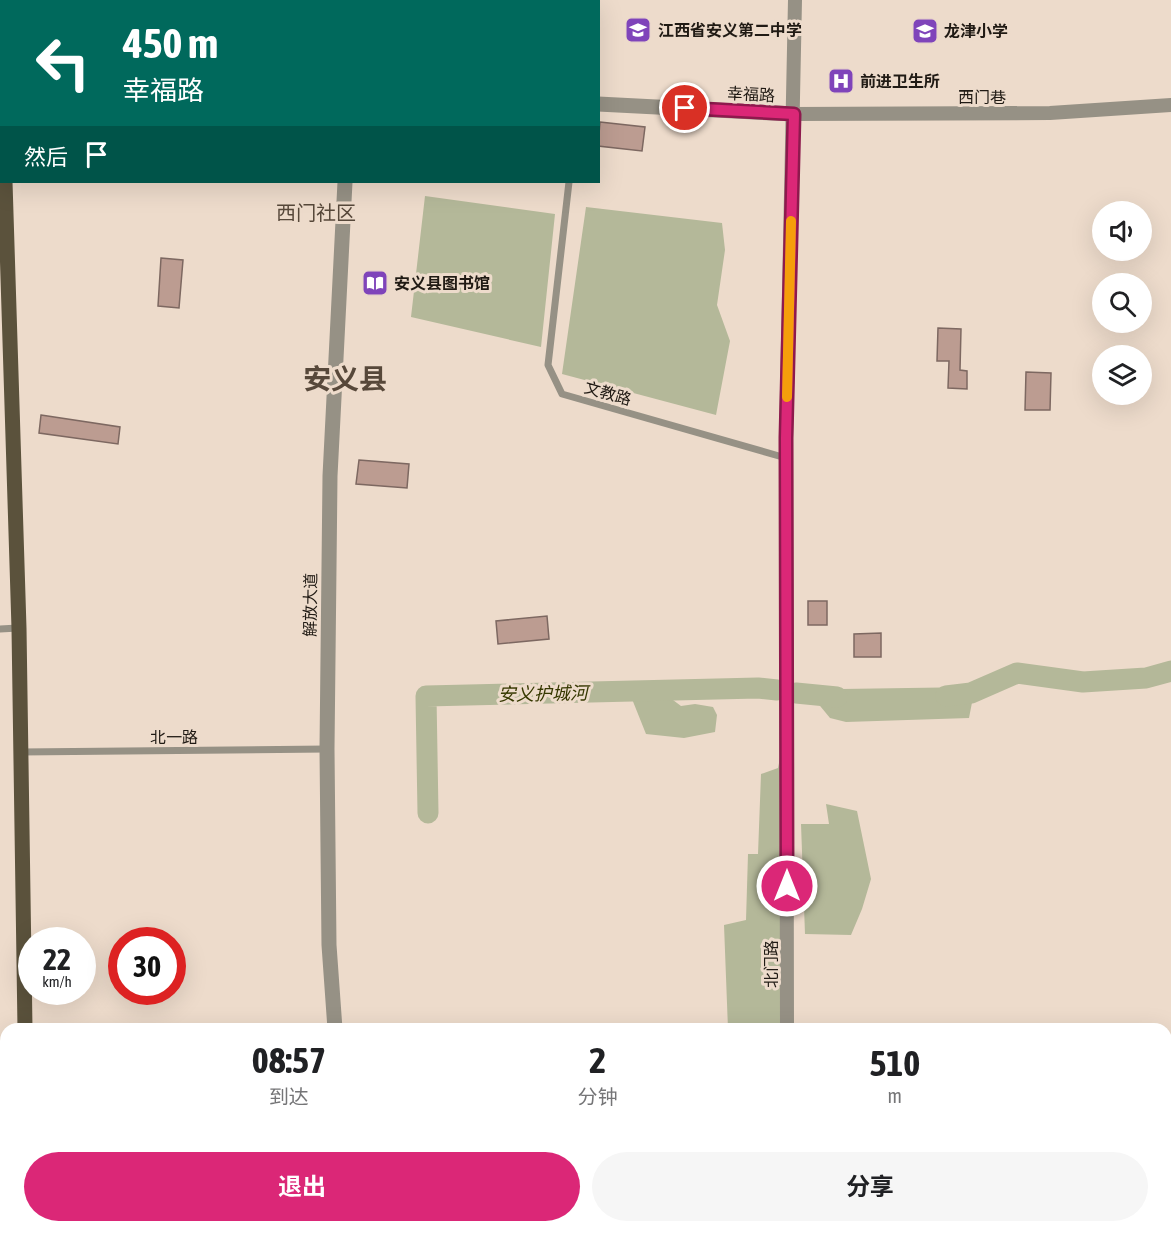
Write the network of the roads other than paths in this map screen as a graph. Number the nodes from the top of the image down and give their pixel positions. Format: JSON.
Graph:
{"nodes":[{"id":1,"x":795,"y":0,"type":"edge"},
{"id":2,"x":600,"y":104,"type":"edge"},
{"id":3,"x":1171,"y":105,"type":"edge"},
{"id":4,"x":794,"y":114,"type":"junction"},
{"id":5,"x":5,"y":183,"type":"edge"},
{"id":6,"x":345,"y":183,"type":"edge"},
{"id":7,"x":569,"y":183,"type":"edge"},
{"id":8,"x":786,"y":458,"type":"junction"},
{"id":9,"x":0,"y":628,"type":"edge"},
{"id":10,"x":19,"y":628,"type":"junction"},
{"id":11,"x":327,"y":749,"type":"junction"},
{"id":12,"x":21,"y":752,"type":"junction"},
{"id":13,"x":25,"y":1023,"type":"edge"},
{"id":14,"x":335,"y":1023,"type":"edge"},
{"id":15,"x":787,"y":1023,"type":"edge"}],
"edges":[{"from":1,"to":4,"type":"street","name":"北门路"},
{"from":2,"to":4,"type":"street","name":"幸福路"},
{"from":3,"to":4,"type":"street","name":"西门巷"},
{"from":4,"to":8,"type":"street","name":"北门路"},
{"from":5,"to":10,"type":"main road"},
{"from":6,"to":11,"type":"street","name":"解放大道"},
{"from":7,"to":8,"type":"lane","name":"文教路"},
{"from":8,"to":15,"type":"street","name":"北门路"},
{"from":9,"to":10,"type":"lane"},
{"from":10,"to":12,"type":"main road"},
{"from":11,"to":12,"type":"lane","name":"北一路"},
{"from":11,"to":14,"type":"street","name":"解放大道"},
{"from":12,"to":13,"type":"main road"}]}
